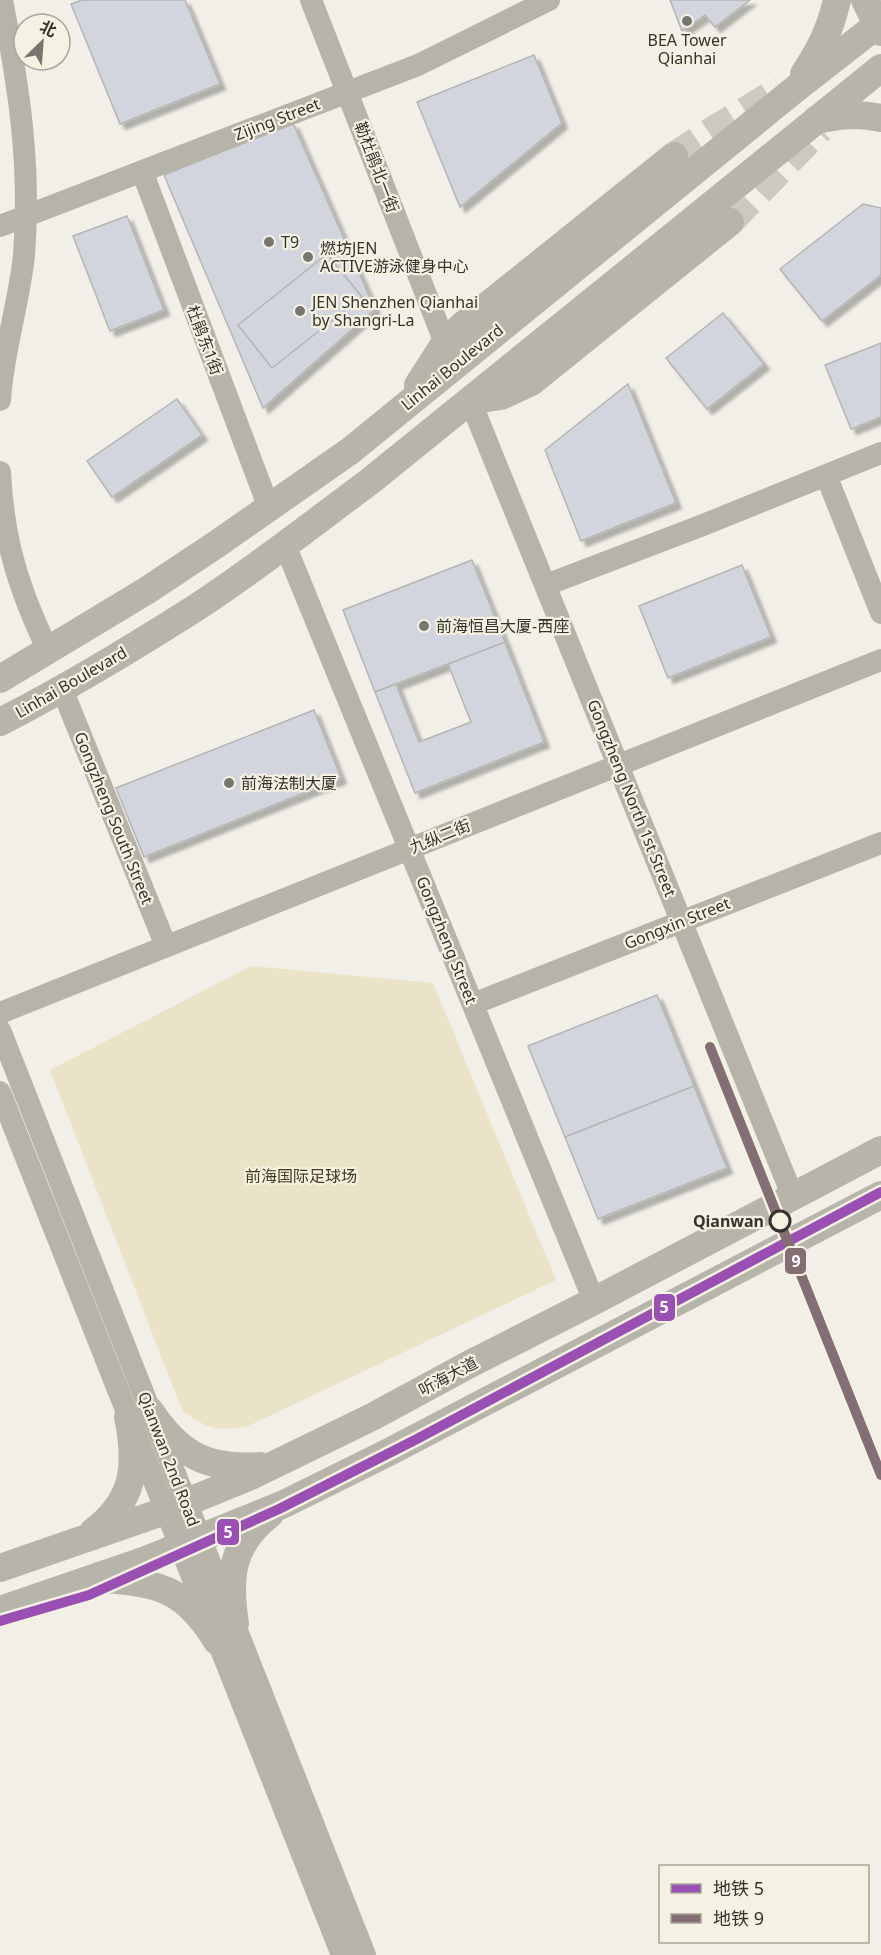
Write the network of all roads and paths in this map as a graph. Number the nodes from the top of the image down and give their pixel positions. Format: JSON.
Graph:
{"nodes":[{"id":1,"x":2,"y":0,"type":"edge"},
{"id":2,"x":311,"y":0,"type":"edge"},
{"id":3,"x":549,"y":0,"type":"edge"},
{"id":4,"x":837,"y":0,"type":"edge"},
{"id":5,"x":866,"y":0,"type":"edge"},
{"id":6,"x":880,"y":27,"type":"edge"},
{"id":7,"x":881,"y":68,"type":"edge"},
{"id":8,"x":794,"y":90,"type":"junction"},
{"id":9,"x":347,"y":92,"type":"junction"},
{"id":10,"x":881,"y":118,"type":"edge"},
{"id":11,"x":814,"y":121,"type":"junction"},
{"id":12,"x":674,"y":156,"type":"tunnel mouth"},
{"id":13,"x":142,"y":171,"type":"junction"},
{"id":14,"x":26,"y":216,"type":"junction"},
{"id":15,"x":730,"y":222,"type":"tunnel mouth"},
{"id":16,"x":0,"y":226,"type":"edge"},
{"id":17,"x":446,"y":343,"type":"junction"},
{"id":18,"x":0,"y":400,"type":"edge"},
{"id":19,"x":470,"y":400,"type":"junction"},
{"id":20,"x":406,"y":405,"type":"junction"},
{"id":21,"x":881,"y":453,"type":"edge"},
{"id":22,"x":0,"y":472,"type":"edge"},
{"id":23,"x":826,"y":475,"type":"junction"},
{"id":24,"x":269,"y":508,"type":"junction"},
{"id":25,"x":285,"y":545,"type":"junction"},
{"id":26,"x":546,"y":585,"type":"junction"},
{"id":27,"x":881,"y":614,"type":"edge"},
{"id":28,"x":48,"y":652,"type":"junction"},
{"id":29,"x":881,"y":660,"type":"edge"},
{"id":30,"x":0,"y":679,"type":"edge"},
{"id":31,"x":62,"y":689,"type":"junction"},
{"id":32,"x":0,"y":722,"type":"edge"},
{"id":33,"x":619,"y":765,"type":"junction"},
{"id":34,"x":881,"y":843,"type":"edge"},
{"id":35,"x":409,"y":849,"type":"junction"},
{"id":36,"x":682,"y":921,"type":"junction"},
{"id":37,"x":166,"y":946,"type":"junction"},
{"id":38,"x":473,"y":1004,"type":"junction"},
{"id":39,"x":0,"y":1013,"type":"edge"},
{"id":40,"x":0,"y":1030,"type":"edge"},
{"id":41,"x":0,"y":1092,"type":"edge"},
{"id":42,"x":881,"y":1150,"type":"edge"},
{"id":43,"x":881,"y":1195,"type":"edge"},
{"id":44,"x":793,"y":1197,"type":"junction"},
{"id":45,"x":594,"y":1301,"type":"junction"},
{"id":46,"x":139,"y":1414,"type":"junction"},
{"id":47,"x":271,"y":1466,"type":"junction"},
{"id":48,"x":284,"y":1504,"type":"junction"},
{"id":49,"x":176,"y":1507,"type":"junction"},
{"id":50,"x":82,"y":1540,"type":"junction"},
{"id":51,"x":190,"y":1543,"type":"junction"},
{"id":52,"x":0,"y":1568,"type":"edge"},
{"id":53,"x":92,"y":1578,"type":"junction"},
{"id":54,"x":0,"y":1610,"type":"edge"},
{"id":55,"x":226,"y":1633,"type":"junction"},
{"id":56,"x":342,"y":1955,"type":"edge"},
{"id":57,"x":365,"y":1955,"type":"edge"}],
"edges":[{"from":1,"to":14,"type":"street"},
{"from":2,"to":9,"type":"street","name":"勒杜鹃北一街"},
{"from":3,"to":9,"type":"street","name":"Zijing Street"},
{"from":4,"to":8,"type":"main road"},
{"from":5,"to":6,"type":"main road"},
{"from":6,"to":8,"type":"main road","name":"Linhai Boulevard"},
{"from":7,"to":11,"type":"main road","name":"Linhai Boulevard"},
{"from":8,"to":20,"type":"main road","name":"Linhai Boulevard"},
{"from":9,"to":13,"type":"street","name":"Zijing Street"},
{"from":9,"to":17,"type":"street","name":"勒杜鹃北一街"},
{"from":10,"to":11,"type":"main road"},
{"from":11,"to":19,"type":"main road","name":"Linhai Boulevard"},
{"from":12,"to":17,"type":"main road"},
{"from":13,"to":14,"type":"street","name":"Zijing Street"},
{"from":13,"to":24,"type":"street","name":"杜鹃东1街"},
{"from":14,"to":16,"type":"street","name":"Zijing Street"},
{"from":14,"to":18,"type":"street"},
{"from":15,"to":19,"type":"main road"},
{"from":17,"to":20,"type":"main road"},
{"from":19,"to":25,"type":"main road","name":"Linhai Boulevard"},
{"from":19,"to":26,"type":"street","name":"Gongzheng North 1st Street"},
{"from":20,"to":24,"type":"main road","name":"Linhai Boulevard"},
{"from":21,"to":23,"type":"street"},
{"from":22,"to":28,"type":"street"},
{"from":23,"to":26,"type":"street"},
{"from":23,"to":27,"type":"street"},
{"from":24,"to":28,"type":"main road","name":"Linhai Boulevard"},
{"from":25,"to":31,"type":"main road","name":"Linhai Boulevard"},
{"from":25,"to":35,"type":"street","name":"Gongzheng Street"},
{"from":26,"to":33,"type":"street","name":"Gongzheng North 1st Street"},
{"from":28,"to":30,"type":"main road","name":"Linhai Boulevard"},
{"from":29,"to":33,"type":"street","name":"九纵二街"},
{"from":31,"to":32,"type":"main road","name":"Linhai Boulevard"},
{"from":31,"to":37,"type":"street","name":"Gongzheng South Street"},
{"from":33,"to":35,"type":"street","name":"九纵二街"},
{"from":33,"to":36,"type":"street","name":"Gongzheng North 1st Street"},
{"from":34,"to":36,"type":"street","name":"Gongxin Street"},
{"from":35,"to":37,"type":"street","name":"九纵二街"},
{"from":35,"to":38,"type":"street","name":"Gongzheng Street"},
{"from":36,"to":38,"type":"street","name":"Gongxin Street"},
{"from":36,"to":44,"type":"street","name":"Gongzheng North 1st Street"},
{"from":37,"to":39,"type":"street","name":"九纵二街"},
{"from":38,"to":45,"type":"street","name":"Gongzheng Street"},
{"from":40,"to":46,"type":"street","name":"Qianwan 2nd Road"},
{"from":41,"to":46,"type":"street","name":"Qianwan 2nd Road"},
{"from":42,"to":44,"type":"main road","name":"听海大道"},
{"from":43,"to":48,"type":"main road"},
{"from":44,"to":45,"type":"main road","name":"听海大道"},
{"from":45,"to":47,"type":"main road","name":"听海大道"},
{"from":46,"to":47,"type":"main road"},
{"from":46,"to":49,"type":"street","name":"Qianwan 2nd Road"},
{"from":46,"to":50,"type":"main road"},
{"from":47,"to":49,"type":"main road","name":"听海大道"},
{"from":48,"to":51,"type":"main road"},
{"from":48,"to":55,"type":"main road"},
{"from":49,"to":50,"type":"main road","name":"听海大道"},
{"from":49,"to":51,"type":"street","name":"Qianwan 2nd Road"},
{"from":50,"to":52,"type":"main road","name":"听海大道"},
{"from":51,"to":53,"type":"main road"},
{"from":51,"to":55,"type":"street","name":"Qianwan 2nd Road"},
{"from":53,"to":54,"type":"main road"},
{"from":53,"to":55,"type":"main road"},
{"from":55,"to":56,"type":"street","name":"Qianwan 2nd Road"},
{"from":55,"to":57,"type":"street","name":"Qianwan 2nd Road"}]}
